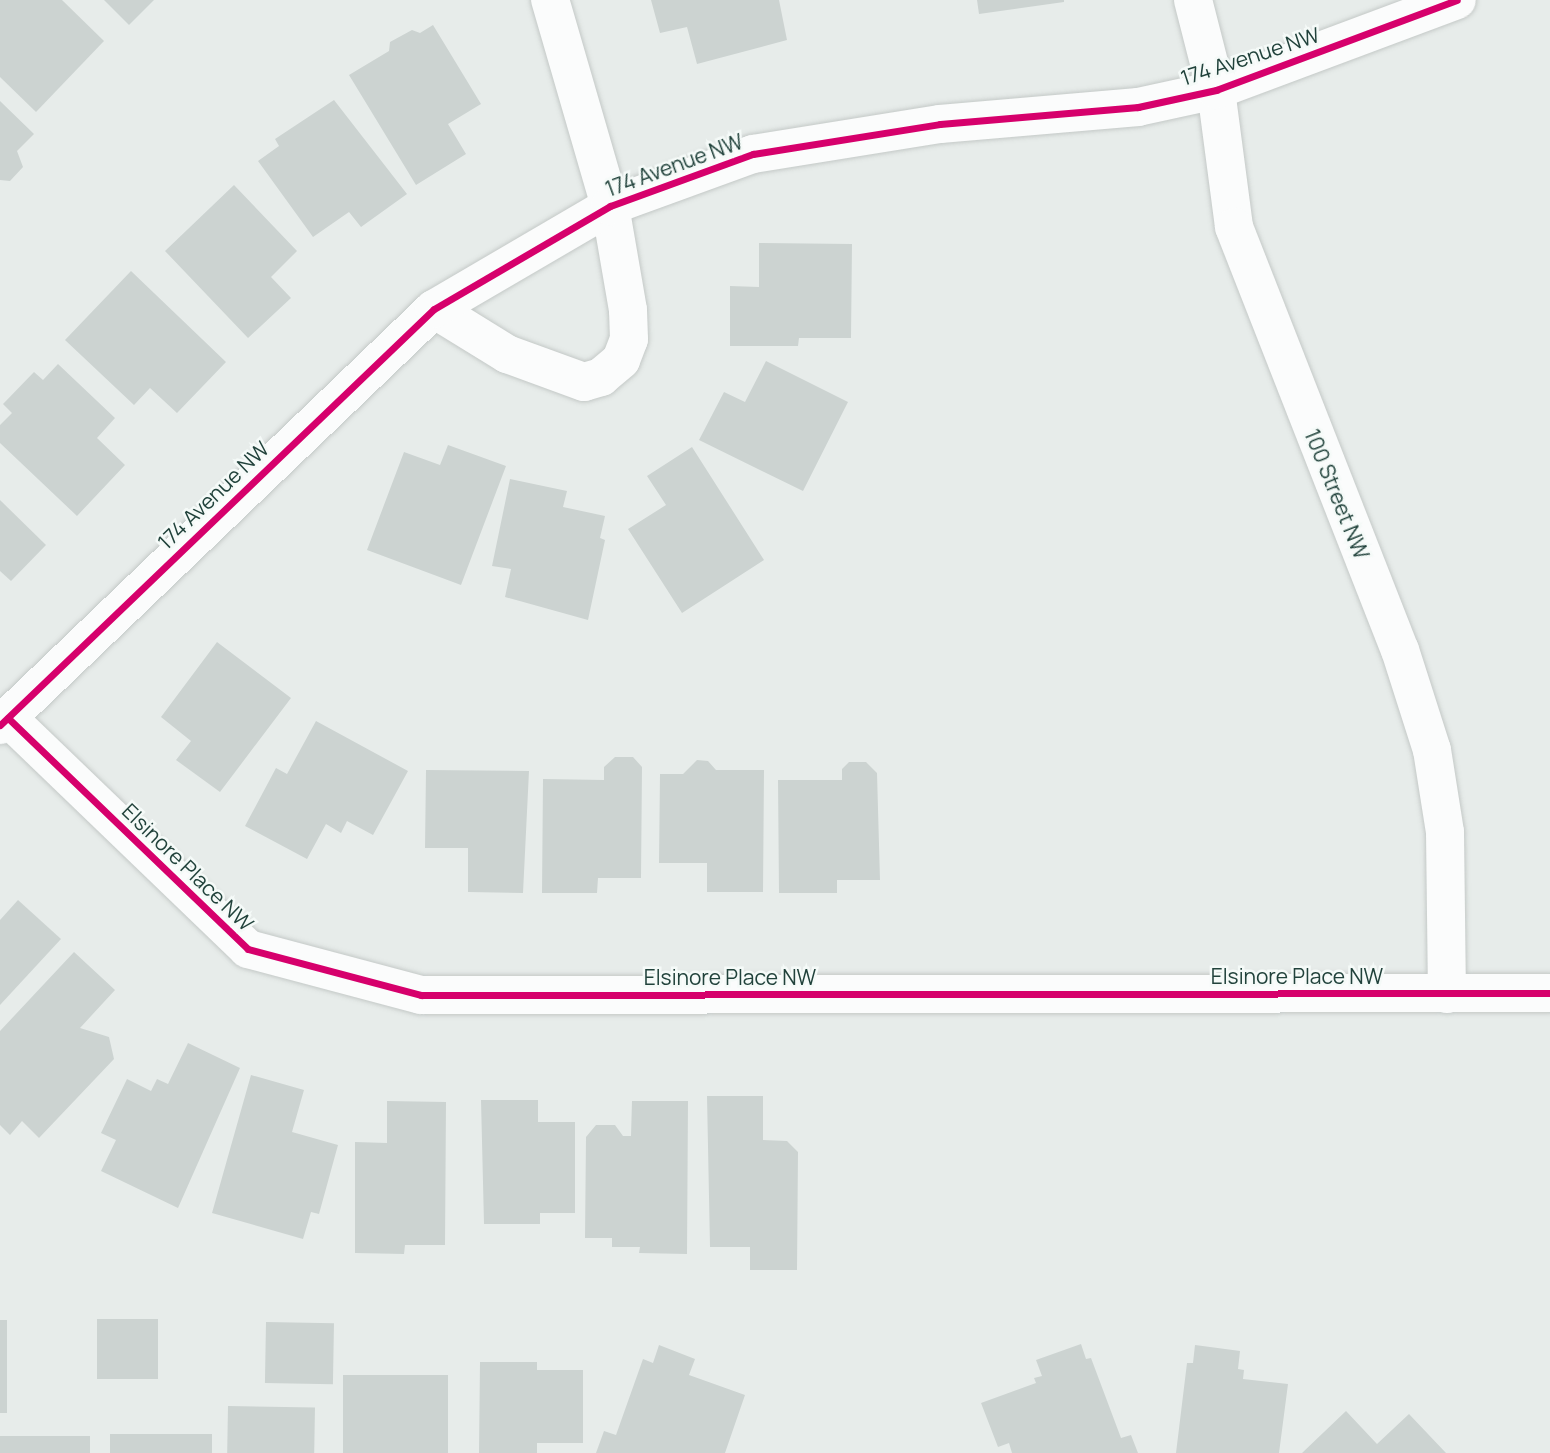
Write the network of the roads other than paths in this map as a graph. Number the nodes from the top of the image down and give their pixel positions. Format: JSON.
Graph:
{"nodes":[{"id":1,"x":550,"y":0,"type":"edge"},
{"id":2,"x":1193,"y":0,"type":"edge"},
{"id":3,"x":1454,"y":2,"type":"edge"},
{"id":4,"x":1216,"y":90,"type":"junction"},
{"id":5,"x":610,"y":206,"type":"junction"},
{"id":6,"x":434,"y":309,"type":"junction"},
{"id":7,"x":4,"y":722,"type":"edge"},
{"id":8,"x":1550,"y":993,"type":"edge"},
{"id":9,"x":1447,"y":994,"type":"junction"}],
"edges":[{"from":1,"to":5,"type":"street"},
{"from":2,"to":4,"type":"street","name":"100 Street NW"},
{"from":3,"to":4,"type":"street","name":"174 Avenue NW"},
{"from":4,"to":5,"type":"street","name":"174 Avenue NW"},
{"from":4,"to":9,"type":"street","name":"100 Street NW"},
{"from":5,"to":6,"type":"street","name":"174 Avenue NW"},
{"from":5,"to":6,"type":"street","name":"174 Avenue NW"},
{"from":6,"to":7,"type":"street","name":"174 Avenue NW"},
{"from":7,"to":9,"type":"street","name":"Elsinore Place NW"},
{"from":8,"to":9,"type":"street","name":"Elsinore Place NW"}]}
